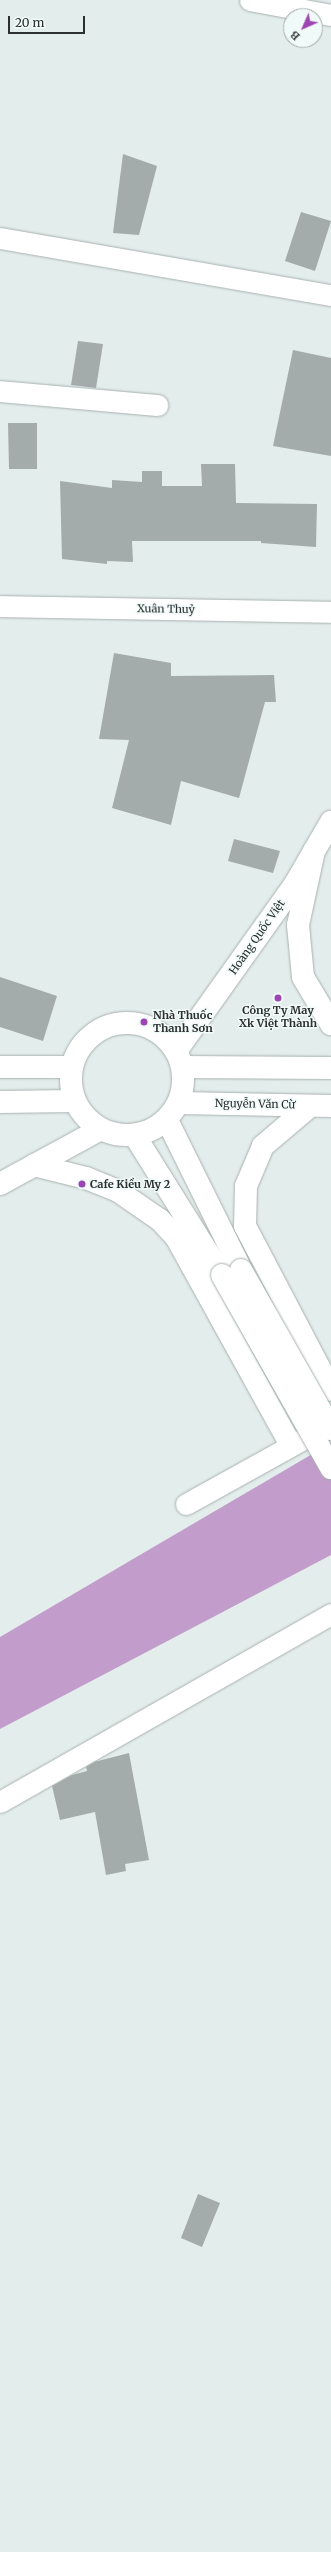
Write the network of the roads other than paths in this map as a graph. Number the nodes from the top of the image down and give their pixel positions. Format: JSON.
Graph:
{"nodes":[{"id":1,"x":250,"y":0,"type":"edge"},
{"id":2,"x":331,"y":15,"type":"edge"},
{"id":3,"x":0,"y":238,"type":"edge"},
{"id":4,"x":331,"y":295,"type":"edge"},
{"id":5,"x":0,"y":391,"type":"edge"},
{"id":6,"x":157,"y":405,"type":"dead end"},
{"id":7,"x":0,"y":606,"type":"edge"},
{"id":8,"x":331,"y":612,"type":"edge"},
{"id":9,"x":331,"y":822,"type":"edge"},
{"id":10,"x":314,"y":851,"type":"junction"},
{"id":11,"x":331,"y":1024,"type":"edge"},
{"id":12,"x":180,"y":1058,"type":"junction"},
{"id":13,"x":0,"y":1067,"type":"edge"},
{"id":14,"x":72,"y":1067,"type":"junction"},
{"id":15,"x":331,"y":1068,"type":"edge"},
{"id":16,"x":74,"y":1101,"type":"junction"},
{"id":17,"x":0,"y":1102,"type":"edge"},
{"id":18,"x":320,"y":1106,"type":"edge"},
{"id":19,"x":173,"y":1111,"type":"junction"},
{"id":20,"x":99,"y":1130,"type":"junction"},
{"id":21,"x":135,"y":1136,"type":"junction"},
{"id":22,"x":34,"y":1165,"type":"junction"},
{"id":23,"x":0,"y":1184,"type":"edge"},
{"id":24,"x":232,"y":1273,"type":"junction"},
{"id":25,"x":331,"y":1390,"type":"edge"},
{"id":26,"x":331,"y":1424,"type":"edge"},
{"id":27,"x":331,"y":1428,"type":"edge"},
{"id":28,"x":291,"y":1446,"type":"junction"},
{"id":29,"x":331,"y":1468,"type":"edge"},
{"id":30,"x":186,"y":1504,"type":"dead end"},
{"id":31,"x":331,"y":1614,"type":"edge"},
{"id":32,"x":0,"y":1802,"type":"edge"}],
"edges":[{"from":1,"to":2,"type":"street"},
{"from":3,"to":4,"type":"street"},
{"from":5,"to":6,"type":"street"},
{"from":7,"to":8,"type":"street","name":"Xuân Thuỷ"},
{"from":9,"to":10,"type":"street","name":"Hoàng Quốc Việt"},
{"from":10,"to":11,"type":"street"},
{"from":10,"to":12,"type":"street","name":"Hoàng Quốc Việt"},
{"from":12,"to":14,"type":"street"},
{"from":12,"to":15,"type":"street"},
{"from":12,"to":19,"type":"street"},
{"from":13,"to":14,"type":"street"},
{"from":14,"to":16,"type":"street"},
{"from":16,"to":17,"type":"street"},
{"from":16,"to":20,"type":"street"},
{"from":18,"to":19,"type":"street","name":"Nguyễn Văn Cừ"},
{"from":18,"to":25,"type":"street"},
{"from":19,"to":21,"type":"street"},
{"from":19,"to":24,"type":"street"},
{"from":20,"to":21,"type":"street"},
{"from":20,"to":22,"type":"street"},
{"from":21,"to":24,"type":"street"},
{"from":22,"to":23,"type":"street"},
{"from":22,"to":28,"type":"street"},
{"from":24,"to":27,"type":"street","bridge":true},
{"from":24,"to":29,"type":"street","bridge":true},
{"from":26,"to":28,"type":"street"},
{"from":28,"to":30,"type":"street"},
{"from":31,"to":32,"type":"street"}]}
